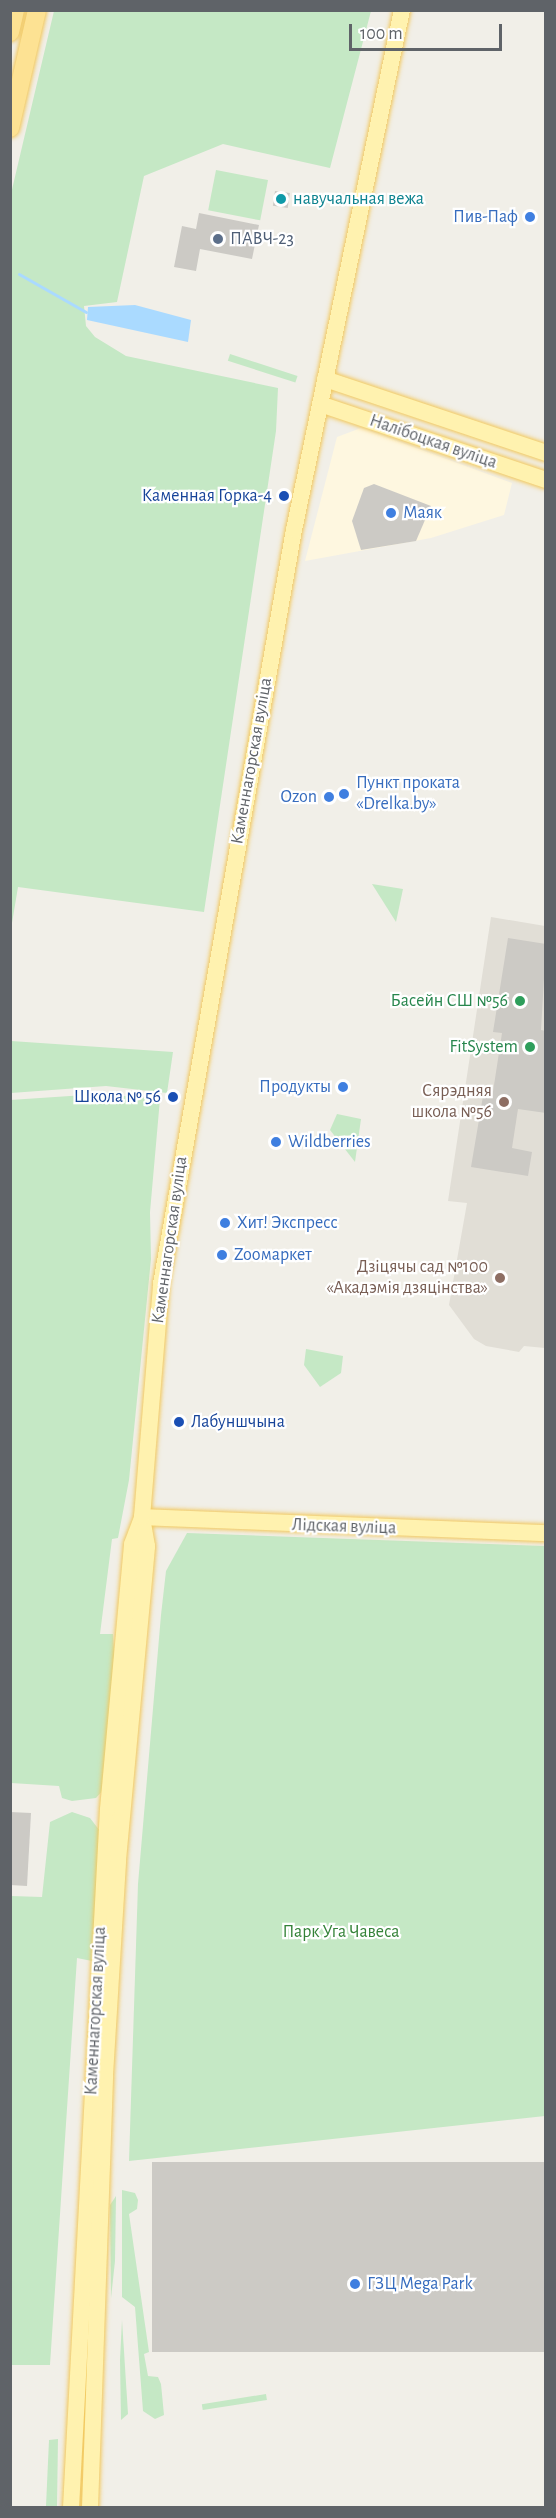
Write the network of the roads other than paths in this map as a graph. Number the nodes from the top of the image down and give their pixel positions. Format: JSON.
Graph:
{"nodes":[{"id":1,"x":15,"y":10,"type":"edge"},
{"id":2,"x":37,"y":10,"type":"edge"},
{"id":3,"x":402,"y":10,"type":"edge"},
{"id":4,"x":10,"y":32,"type":"edge"},
{"id":5,"x":10,"y":128,"type":"edge"},
{"id":6,"x":325,"y":379,"type":"junction"},
{"id":7,"x":320,"y":404,"type":"junction"},
{"id":8,"x":546,"y":453,"type":"edge"},
{"id":9,"x":546,"y":480,"type":"edge"},
{"id":10,"x":142,"y":1517,"type":"junction"},
{"id":11,"x":546,"y":1533,"type":"edge"},
{"id":12,"x":71,"y":2508,"type":"edge"},
{"id":13,"x":90,"y":2508,"type":"edge"}],
"edges":[{"from":1,"to":4,"type":"highway"},
{"from":2,"to":5,"type":"highway"},
{"from":3,"to":6,"type":"main road","name":"Каменнагорская вуліца"},
{"from":6,"to":7,"type":"main road","name":"Каменнагорская вуліца"},
{"from":6,"to":8,"type":"main road","name":"Налібоцкая вуліца"},
{"from":7,"to":9,"type":"main road","name":"Налібоцкая вуліца"},
{"from":7,"to":10,"type":"main road","name":"Каменнагорская вуліца"},
{"from":10,"to":11,"type":"main road","name":"Лідская вуліца"},
{"from":10,"to":12,"type":"main road","name":"Каменнагорская вуліца"},
{"from":10,"to":13,"type":"main road","name":"Каменнагорская вуліца"}]}
